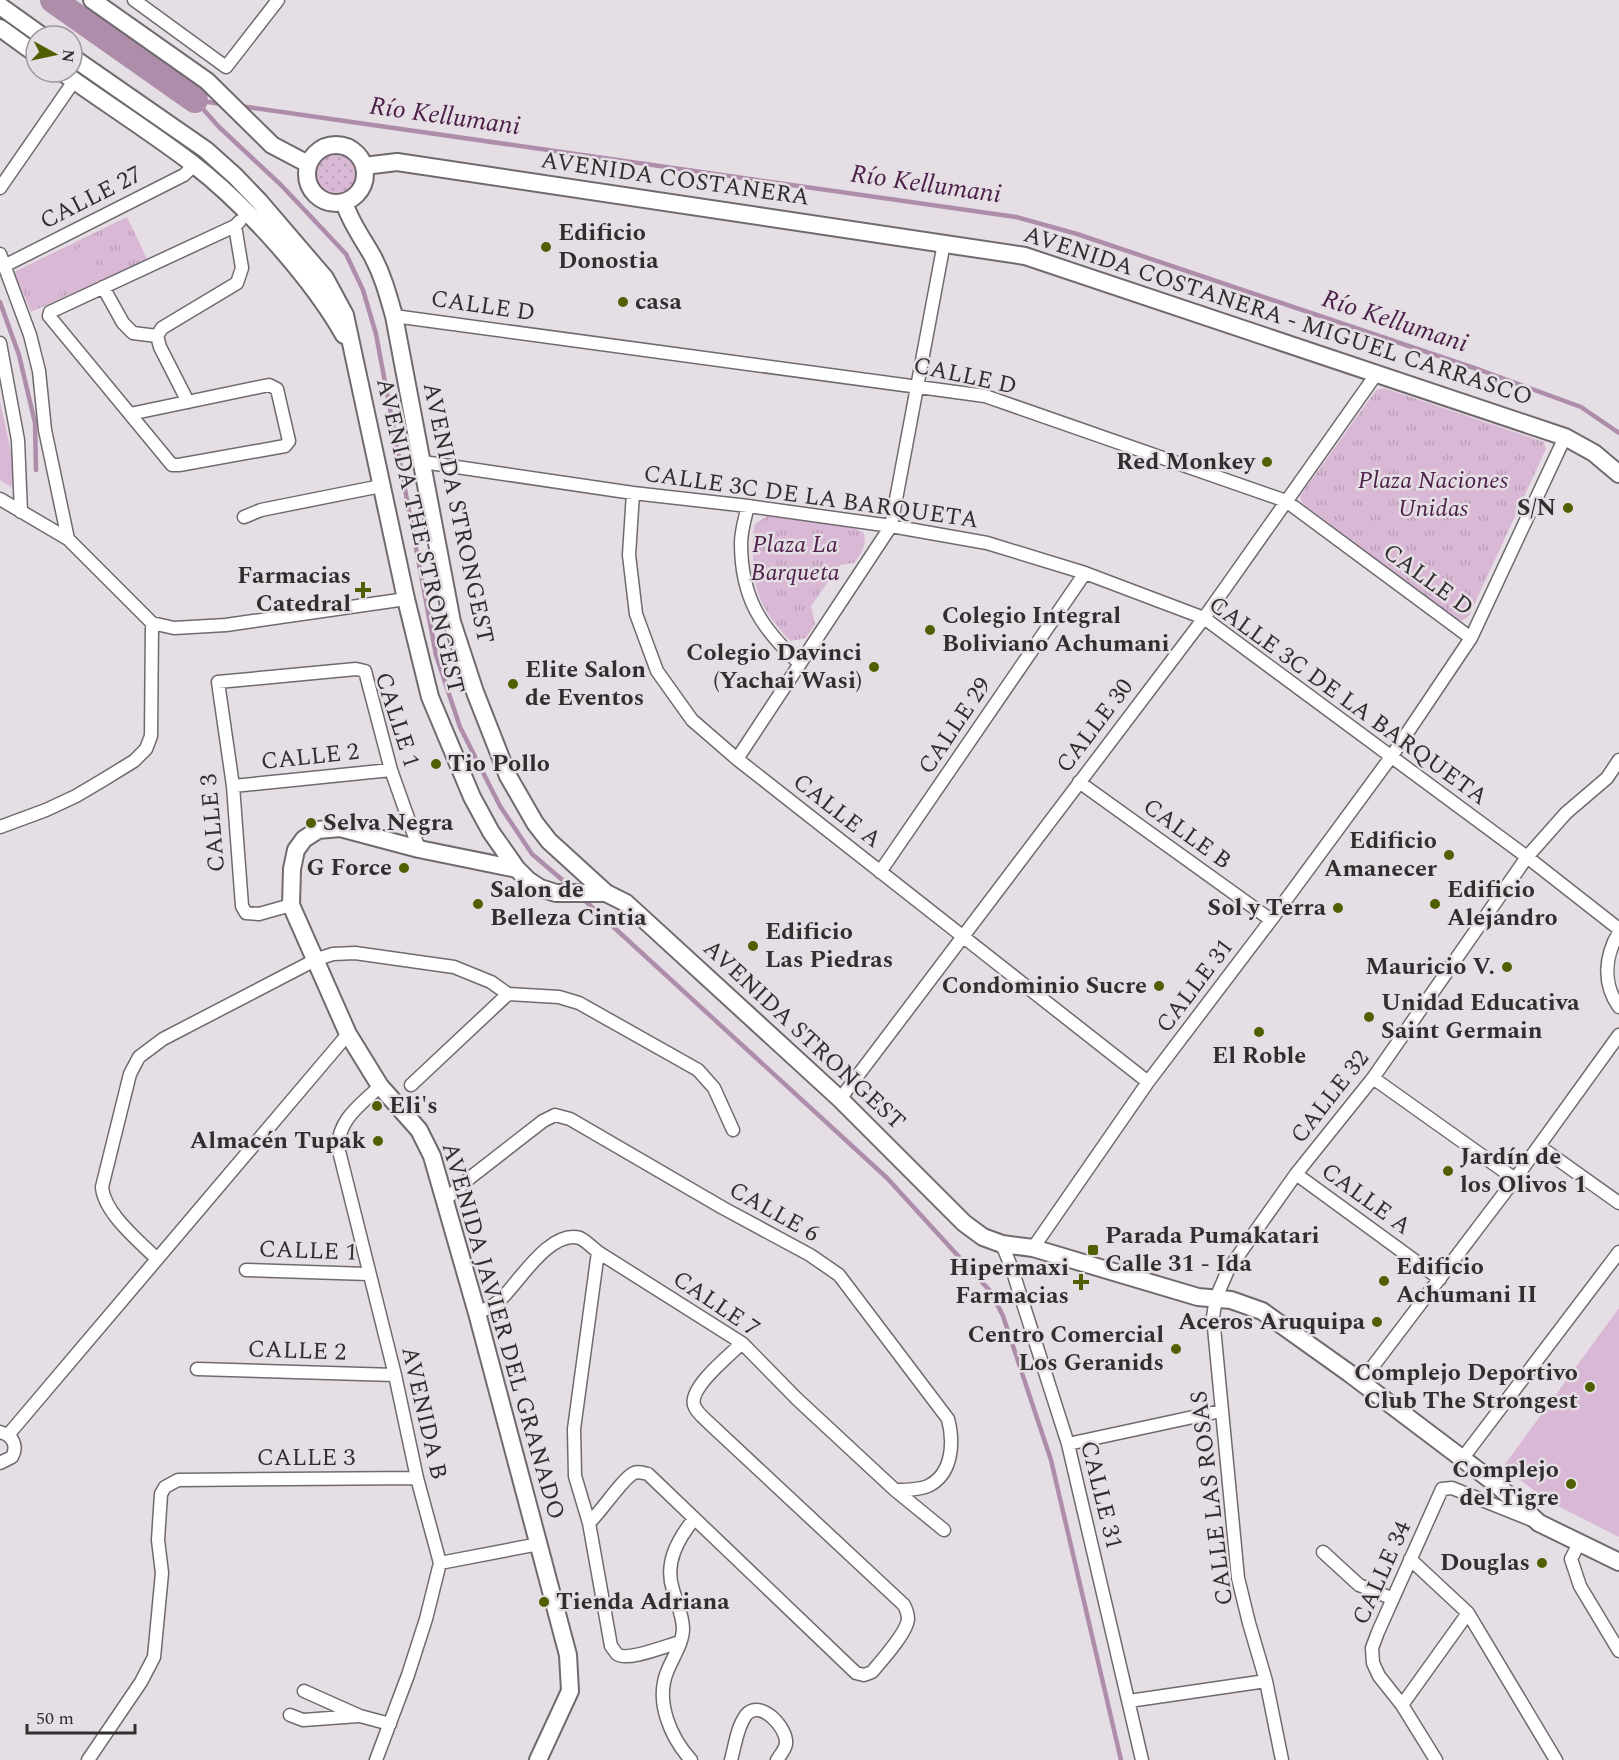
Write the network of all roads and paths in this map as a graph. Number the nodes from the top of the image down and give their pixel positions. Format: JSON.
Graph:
{"nodes":[{"id":1,"x":92,"y":0,"type":"edge"},
{"id":2,"x":135,"y":0,"type":"edge"},
{"id":3,"x":278,"y":0,"type":"edge"},
{"id":4,"x":0,"y":6,"type":"edge"},
{"id":5,"x":25,"y":24,"type":"edge"},
{"id":6,"x":0,"y":28,"type":"edge"},
{"id":7,"x":24,"y":45,"type":"edge"},
{"id":8,"x":84,"y":66,"type":"edge"},
{"id":9,"x":63,"y":84,"type":"edge"},
{"id":10,"x":79,"y":84,"type":"edge"},
{"id":11,"x":206,"y":150,"type":"junction"},
{"id":12,"x":308,"y":164,"type":"junction"},
{"id":13,"x":194,"y":165,"type":"junction"},
{"id":14,"x":364,"y":166,"type":"junction"},
{"id":15,"x":0,"y":188,"type":"edge"},
{"id":16,"x":259,"y":201,"type":"junction"},
{"id":17,"x":344,"y":202,"type":"junction"},
{"id":18,"x":241,"y":220,"type":"junction"},
{"id":19,"x":944,"y":243,"type":"junction"},
{"id":20,"x":2,"y":260,"type":"edge"},
{"id":21,"x":103,"y":287,"type":"junction"},
{"id":22,"x":394,"y":316,"type":"junction"},
{"id":23,"x":157,"y":336,"type":"junction"},
{"id":24,"x":0,"y":343,"type":"edge"},
{"id":25,"x":352,"y":349,"type":"junction"},
{"id":26,"x":1377,"y":373,"type":"junction"},
{"id":27,"x":916,"y":386,"type":"junction"},
{"id":28,"x":188,"y":402,"type":"junction"},
{"id":29,"x":130,"y":414,"type":"junction"},
{"id":30,"x":1565,"y":436,"type":"junction"},
{"id":31,"x":423,"y":462,"type":"junction"},
{"id":32,"x":1619,"y":474,"type":"edge"},
{"id":33,"x":381,"y":486,"type":"junction"},
{"id":34,"x":633,"y":493,"type":"junction"},
{"id":35,"x":0,"y":500,"type":"edge"},
{"id":36,"x":1286,"y":501,"type":"junction"},
{"id":37,"x":747,"y":506,"type":"junction"},
{"id":38,"x":21,"y":512,"type":"junction"},
{"id":39,"x":244,"y":517,"type":"dead end"},
{"id":40,"x":891,"y":526,"type":"junction"},
{"id":41,"x":68,"y":538,"type":"junction"},
{"id":42,"x":1085,"y":573,"type":"junction"},
{"id":43,"x":406,"y":599,"type":"junction"},
{"id":44,"x":1204,"y":618,"type":"junction"},
{"id":45,"x":152,"y":623,"type":"junction"},
{"id":46,"x":1471,"y":638,"type":"junction"},
{"id":47,"x":800,"y":664,"type":"junction"},
{"id":48,"x":218,"y":682,"type":"joint"},
{"id":49,"x":1390,"y":757,"type":"junction"},
{"id":50,"x":737,"y":759,"type":"junction"},
{"id":51,"x":1619,"y":760,"type":"edge"},
{"id":52,"x":391,"y":770,"type":"junction"},
{"id":53,"x":1079,"y":782,"type":"junction"},
{"id":54,"x":232,"y":786,"type":"junction"},
{"id":55,"x":0,"y":827,"type":"edge"},
{"id":56,"x":419,"y":849,"type":"junction"},
{"id":57,"x":1527,"y":857,"type":"junction"},
{"id":58,"x":517,"y":869,"type":"junction"},
{"id":59,"x":879,"y":872,"type":"junction"},
{"id":60,"x":599,"y":893,"type":"junction"},
{"id":61,"x":291,"y":905,"type":"junction"},
{"id":62,"x":1271,"y":920,"type":"junction"},
{"id":63,"x":1619,"y":930,"type":"edge"},
{"id":64,"x":964,"y":936,"type":"junction"},
{"id":65,"x":317,"y":959,"type":"junction"},
{"id":66,"x":508,"y":994,"type":"junction"},
{"id":67,"x":1619,"y":1007,"type":"edge"},
{"id":68,"x":348,"y":1034,"type":"junction"},
{"id":69,"x":1619,"y":1035,"type":"edge"},
{"id":70,"x":1373,"y":1078,"type":"junction"},
{"id":71,"x":1148,"y":1082,"type":"junction"},
{"id":72,"x":411,"y":1085,"type":"dead end"},
{"id":73,"x":380,"y":1086,"type":"junction"},
{"id":74,"x":840,"y":1099,"type":"junction"},
{"id":75,"x":733,"y":1130,"type":"dead end"},
{"id":76,"x":1539,"y":1146,"type":"junction"},
{"id":77,"x":1296,"y":1174,"type":"junction"},
{"id":78,"x":1515,"y":1179,"type":"junction"},
{"id":79,"x":445,"y":1200,"type":"junction"},
{"id":80,"x":1619,"y":1203,"type":"edge"},
{"id":81,"x":1002,"y":1244,"type":"junction"},
{"id":82,"x":1033,"y":1248,"type":"junction"},
{"id":83,"x":598,"y":1252,"type":"junction"},
{"id":84,"x":1619,"y":1252,"type":"edge"},
{"id":85,"x":157,"y":1259,"type":"junction"},
{"id":86,"x":246,"y":1270,"type":"dead end"},
{"id":87,"x":368,"y":1274,"type":"junction"},
{"id":88,"x":1440,"y":1279,"type":"junction"},
{"id":89,"x":1216,"y":1298,"type":"junction"},
{"id":90,"x":477,"y":1313,"type":"junction"},
{"id":91,"x":742,"y":1344,"type":"junction"},
{"id":92,"x":197,"y":1369,"type":"dead end"},
{"id":93,"x":395,"y":1375,"type":"junction"},
{"id":94,"x":1361,"y":1382,"type":"junction"},
{"id":95,"x":1221,"y":1411,"type":"junction"},
{"id":96,"x":4,"y":1434,"type":"edge"},
{"id":97,"x":1068,"y":1444,"type":"junction"},
{"id":98,"x":1462,"y":1459,"type":"junction"},
{"id":99,"x":0,"y":1463,"type":"edge"},
{"id":100,"x":417,"y":1479,"type":"junction"},
{"id":101,"x":895,"y":1490,"type":"junction"},
{"id":102,"x":694,"y":1519,"type":"junction"},
{"id":103,"x":1539,"y":1522,"type":"junction"},
{"id":104,"x":589,"y":1523,"type":"junction"},
{"id":105,"x":944,"y":1530,"type":"dead end"},
{"id":106,"x":1579,"y":1543,"type":"junction"},
{"id":107,"x":539,"y":1544,"type":"junction"},
{"id":108,"x":1323,"y":1552,"type":"dead end"},
{"id":109,"x":1410,"y":1559,"type":"junction"},
{"id":110,"x":1619,"y":1562,"type":"edge"},
{"id":111,"x":440,"y":1563,"type":"junction"},
{"id":112,"x":1391,"y":1598,"type":"junction"},
{"id":113,"x":1468,"y":1613,"type":"junction"},
{"id":114,"x":680,"y":1641,"type":"junction"},
{"id":115,"x":1619,"y":1651,"type":"edge"},
{"id":116,"x":1266,"y":1681,"type":"junction"},
{"id":117,"x":304,"y":1691,"type":"dead end"},
{"id":118,"x":1129,"y":1701,"type":"junction"},
{"id":119,"x":1402,"y":1705,"type":"junction"},
{"id":120,"x":290,"y":1715,"type":"dead end"},
{"id":121,"x":360,"y":1716,"type":"junction"},
{"id":122,"x":390,"y":1724,"type":"junction"},
{"id":123,"x":88,"y":1760,"type":"edge"},
{"id":124,"x":375,"y":1760,"type":"edge"},
{"id":125,"x":538,"y":1760,"type":"edge"},
{"id":126,"x":691,"y":1760,"type":"edge"},
{"id":127,"x":731,"y":1760,"type":"edge"},
{"id":128,"x":777,"y":1760,"type":"edge"},
{"id":129,"x":1142,"y":1760,"type":"edge"},
{"id":130,"x":1282,"y":1760,"type":"edge"},
{"id":131,"x":1436,"y":1760,"type":"edge"},
{"id":132,"x":1556,"y":1760,"type":"edge"}],
"edges":[{"from":1,"to":12,"type":"street"},
{"from":2,"to":3,"type":"street"},
{"from":4,"to":5,"type":"street"},
{"from":6,"to":7,"type":"street"},
{"from":8,"to":11,"type":"street","name":"AVENIDA THE STRONGEST"},
{"from":9,"to":15,"type":"street"},
{"from":10,"to":13,"type":"street","name":"AVENIDA THE STRONGEST"},
{"from":11,"to":13,"type":"street"},
{"from":11,"to":16,"type":"street","name":"AVENIDA THE STRONGEST"},
{"from":12,"to":14,"type":"street"},
{"from":12,"to":17,"type":"street"},
{"from":13,"to":18,"type":"street","name":"AVENIDA THE STRONGEST"},
{"from":13,"to":20,"type":"street","name":"CALLE 27"},
{"from":14,"to":17,"type":"street"},
{"from":14,"to":19,"type":"street","name":"AVENIDA COSTANERA"},
{"from":16,"to":18,"type":"street"},
{"from":16,"to":25,"type":"street","name":"AVENIDA THE STRONGEST"},
{"from":17,"to":22,"type":"street","name":"AVENIDA STRONGEST"},
{"from":18,"to":21,"type":"street"},
{"from":18,"to":23,"type":"street"},
{"from":18,"to":25,"type":"street","name":"AVENIDA THE STRONGEST"},
{"from":19,"to":26,"type":"street","name":"AVENIDA COSTANERA - MIGUEL CARRASCO"},
{"from":19,"to":27,"type":"street"},
{"from":20,"to":41,"type":"street"},
{"from":21,"to":23,"type":"street"},
{"from":21,"to":29,"type":"street"},
{"from":22,"to":27,"type":"street","name":"CALLE D"},
{"from":22,"to":31,"type":"street","name":"AVENIDA STRONGEST"},
{"from":23,"to":28,"type":"street"},
{"from":24,"to":38,"type":"street"},
{"from":25,"to":33,"type":"street","name":"AVENIDA THE STRONGEST"},
{"from":26,"to":30,"type":"street","name":"AVENIDA COSTANERA - MIGUEL CARRASCO"},
{"from":26,"to":36,"type":"street","name":"CALLE 30"},
{"from":27,"to":36,"type":"street","name":"CALLE D"},
{"from":27,"to":40,"type":"street"},
{"from":28,"to":29,"type":"street"},
{"from":28,"to":29,"type":"street"},
{"from":30,"to":32,"type":"street","name":"AVENIDA COSTANERA - MIGUEL CARRASCO"},
{"from":30,"to":46,"type":"street","name":"CALLE 31"},
{"from":31,"to":34,"type":"street","name":"CALLE 3C DE LA BARQUETA"},
{"from":31,"to":60,"type":"street","name":"AVENIDA STRONGEST"},
{"from":33,"to":39,"type":"street"},
{"from":33,"to":43,"type":"street","name":"AVENIDA THE STRONGEST"},
{"from":34,"to":37,"type":"street","name":"CALLE 3C DE LA BARQUETA"},
{"from":34,"to":50,"type":"street","name":"CALLE A"},
{"from":35,"to":38,"type":"street"},
{"from":36,"to":44,"type":"street","name":"CALLE 30"},
{"from":36,"to":46,"type":"street","name":"CALLE D"},
{"from":37,"to":40,"type":"street","name":"CALLE 3C DE LA BARQUETA"},
{"from":37,"to":47,"type":"street"},
{"from":38,"to":41,"type":"street"},
{"from":40,"to":42,"type":"street","name":"CALLE 3C DE LA BARQUETA"},
{"from":40,"to":47,"type":"street"},
{"from":41,"to":45,"type":"street"},
{"from":42,"to":44,"type":"street","name":"CALLE 3C DE LA BARQUETA"},
{"from":42,"to":59,"type":"street","name":"CALLE 29"},
{"from":43,"to":45,"type":"street"},
{"from":43,"to":58,"type":"street","name":"AVENIDA THE STRONGEST"},
{"from":44,"to":49,"type":"street","name":"CALLE 3C DE LA BARQUETA"},
{"from":44,"to":53,"type":"street","name":"CALLE 30"},
{"from":45,"to":55,"type":"street"},
{"from":46,"to":49,"type":"street","name":"CALLE 31"},
{"from":47,"to":50,"type":"street"},
{"from":48,"to":52,"type":"street","name":"CALLE 1"},
{"from":48,"to":54,"type":"street","name":"CALLE 3"},
{"from":49,"to":57,"type":"street","name":"CALLE 3C DE LA BARQUETA"},
{"from":49,"to":62,"type":"street","name":"CALLE 31"},
{"from":50,"to":59,"type":"street","name":"CALLE A"},
{"from":51,"to":57,"type":"street","name":"CALLE 32"},
{"from":52,"to":54,"type":"street","name":"CALLE 2"},
{"from":52,"to":56,"type":"street","name":"CALLE 1"},
{"from":53,"to":62,"type":"street","name":"CALLE B"},
{"from":53,"to":64,"type":"street","name":"CALLE 30"},
{"from":54,"to":61,"type":"street","name":"CALLE 3"},
{"from":56,"to":58,"type":"street","name":"AVENIDA JAVIER DEL GRANADO"},
{"from":56,"to":61,"type":"street","name":"AVENIDA JAVIER DEL GRANADO"},
{"from":57,"to":63,"type":"street","name":"CALLE 3C DE LA BARQUETA"},
{"from":57,"to":70,"type":"street","name":"CALLE 32"},
{"from":58,"to":60,"type":"street","name":"AVENIDA THE STRONGEST"},
{"from":59,"to":64,"type":"street","name":"CALLE A"},
{"from":60,"to":74,"type":"street","name":"AVENIDA STRONGEST"},
{"from":61,"to":65,"type":"street","name":"AVENIDA JAVIER DEL GRANADO"},
{"from":62,"to":71,"type":"street","name":"CALLE 31"},
{"from":63,"to":67,"type":"street"},
{"from":64,"to":71,"type":"street","name":"CALLE A"},
{"from":64,"to":74,"type":"street","name":"CALLE 30"},
{"from":65,"to":66,"type":"street"},
{"from":65,"to":68,"type":"street","name":"AVENIDA JAVIER DEL GRANADO"},
{"from":65,"to":85,"type":"street"},
{"from":66,"to":72,"type":"street"},
{"from":66,"to":75,"type":"street"},
{"from":68,"to":73,"type":"street","name":"AVENIDA JAVIER DEL GRANADO"},
{"from":68,"to":85,"type":"street"},
{"from":69,"to":76,"type":"street"},
{"from":70,"to":77,"type":"street","name":"CALLE 32"},
{"from":70,"to":78,"type":"street"},
{"from":71,"to":82,"type":"street","name":"CALLE 31"},
{"from":73,"to":79,"type":"street","name":"AVENIDA JAVIER DEL GRANADO"},
{"from":73,"to":87,"type":"street","name":"AVENIDA B"},
{"from":74,"to":81,"type":"street","name":"AVENIDA STRONGEST"},
{"from":76,"to":78,"type":"street"},
{"from":76,"to":80,"type":"street"},
{"from":77,"to":88,"type":"street","name":"CALLE A"},
{"from":77,"to":89,"type":"street","name":"CALLE 32"},
{"from":78,"to":88,"type":"street"},
{"from":79,"to":90,"type":"street","name":"AVENIDA JAVIER DEL GRANADO"},
{"from":79,"to":101,"type":"street","name":"CALLE 6"},
{"from":81,"to":82,"type":"street","name":"AVENIDA STRONGEST"},
{"from":81,"to":97,"type":"street","name":"CALLE 31"},
{"from":82,"to":89,"type":"street","name":"AVENIDA STRONGEST"},
{"from":83,"to":90,"type":"street","name":"CALLE 7"},
{"from":83,"to":91,"type":"street","name":"CALLE 7"},
{"from":83,"to":104,"type":"street"},
{"from":84,"to":98,"type":"street"},
{"from":85,"to":96,"type":"street"},
{"from":86,"to":87,"type":"street","name":"CALLE 1"},
{"from":87,"to":93,"type":"street","name":"AVENIDA B"},
{"from":88,"to":94,"type":"street"},
{"from":89,"to":94,"type":"street","name":"AVENIDA STRONGEST"},
{"from":89,"to":95,"type":"street","name":"CALLE LAS ROSAS"},
{"from":90,"to":107,"type":"street","name":"AVENIDA JAVIER DEL GRANADO"},
{"from":91,"to":101,"type":"street","name":"CALLE 7"},
{"from":91,"to":102,"type":"street"},
{"from":92,"to":93,"type":"street","name":"CALLE 2"},
{"from":93,"to":100,"type":"street","name":"AVENIDA B"},
{"from":94,"to":98,"type":"street","name":"AVENIDA STRONGEST"},
{"from":95,"to":97,"type":"street"},
{"from":95,"to":116,"type":"street","name":"CALLE LAS ROSAS"},
{"from":96,"to":99,"type":"street"},
{"from":97,"to":118,"type":"street","name":"CALLE 31"},
{"from":98,"to":103,"type":"street","name":"AVENIDA STRONGEST"},
{"from":100,"to":111,"type":"street","name":"AVENIDA B"},
{"from":100,"to":123,"type":"street","name":"CALLE 3"},
{"from":101,"to":105,"type":"street","name":"CALLE 7"},
{"from":102,"to":104,"type":"street"},
{"from":102,"to":114,"type":"street"},
{"from":103,"to":106,"type":"street","name":"AVENIDA STRONGEST"},
{"from":103,"to":109,"type":"street","name":"CALLE 34"},
{"from":104,"to":114,"type":"street"},
{"from":106,"to":110,"type":"street","name":"AVENIDA STRONGEST"},
{"from":106,"to":115,"type":"street"},
{"from":107,"to":111,"type":"street"},
{"from":107,"to":125,"type":"street","name":"AVENIDA JAVIER DEL GRANADO"},
{"from":108,"to":112,"type":"street"},
{"from":109,"to":112,"type":"street","name":"CALLE 34"},
{"from":109,"to":113,"type":"street"},
{"from":111,"to":122,"type":"street","name":"AVENIDA B"},
{"from":112,"to":119,"type":"street","name":"CALLE 34"},
{"from":113,"to":119,"type":"street"},
{"from":113,"to":132,"type":"street"},
{"from":114,"to":126,"type":"street"},
{"from":116,"to":118,"type":"street"},
{"from":116,"to":130,"type":"street","name":"CALLE LAS ROSAS"},
{"from":117,"to":121,"type":"street"},
{"from":118,"to":129,"type":"street","name":"CALLE 31"},
{"from":119,"to":131,"type":"street","name":"CALLE 34"},
{"from":120,"to":121,"type":"street"},
{"from":121,"to":122,"type":"street"},
{"from":122,"to":124,"type":"street","name":"AVENIDA B"},
{"from":127,"to":128,"type":"street"}]}
